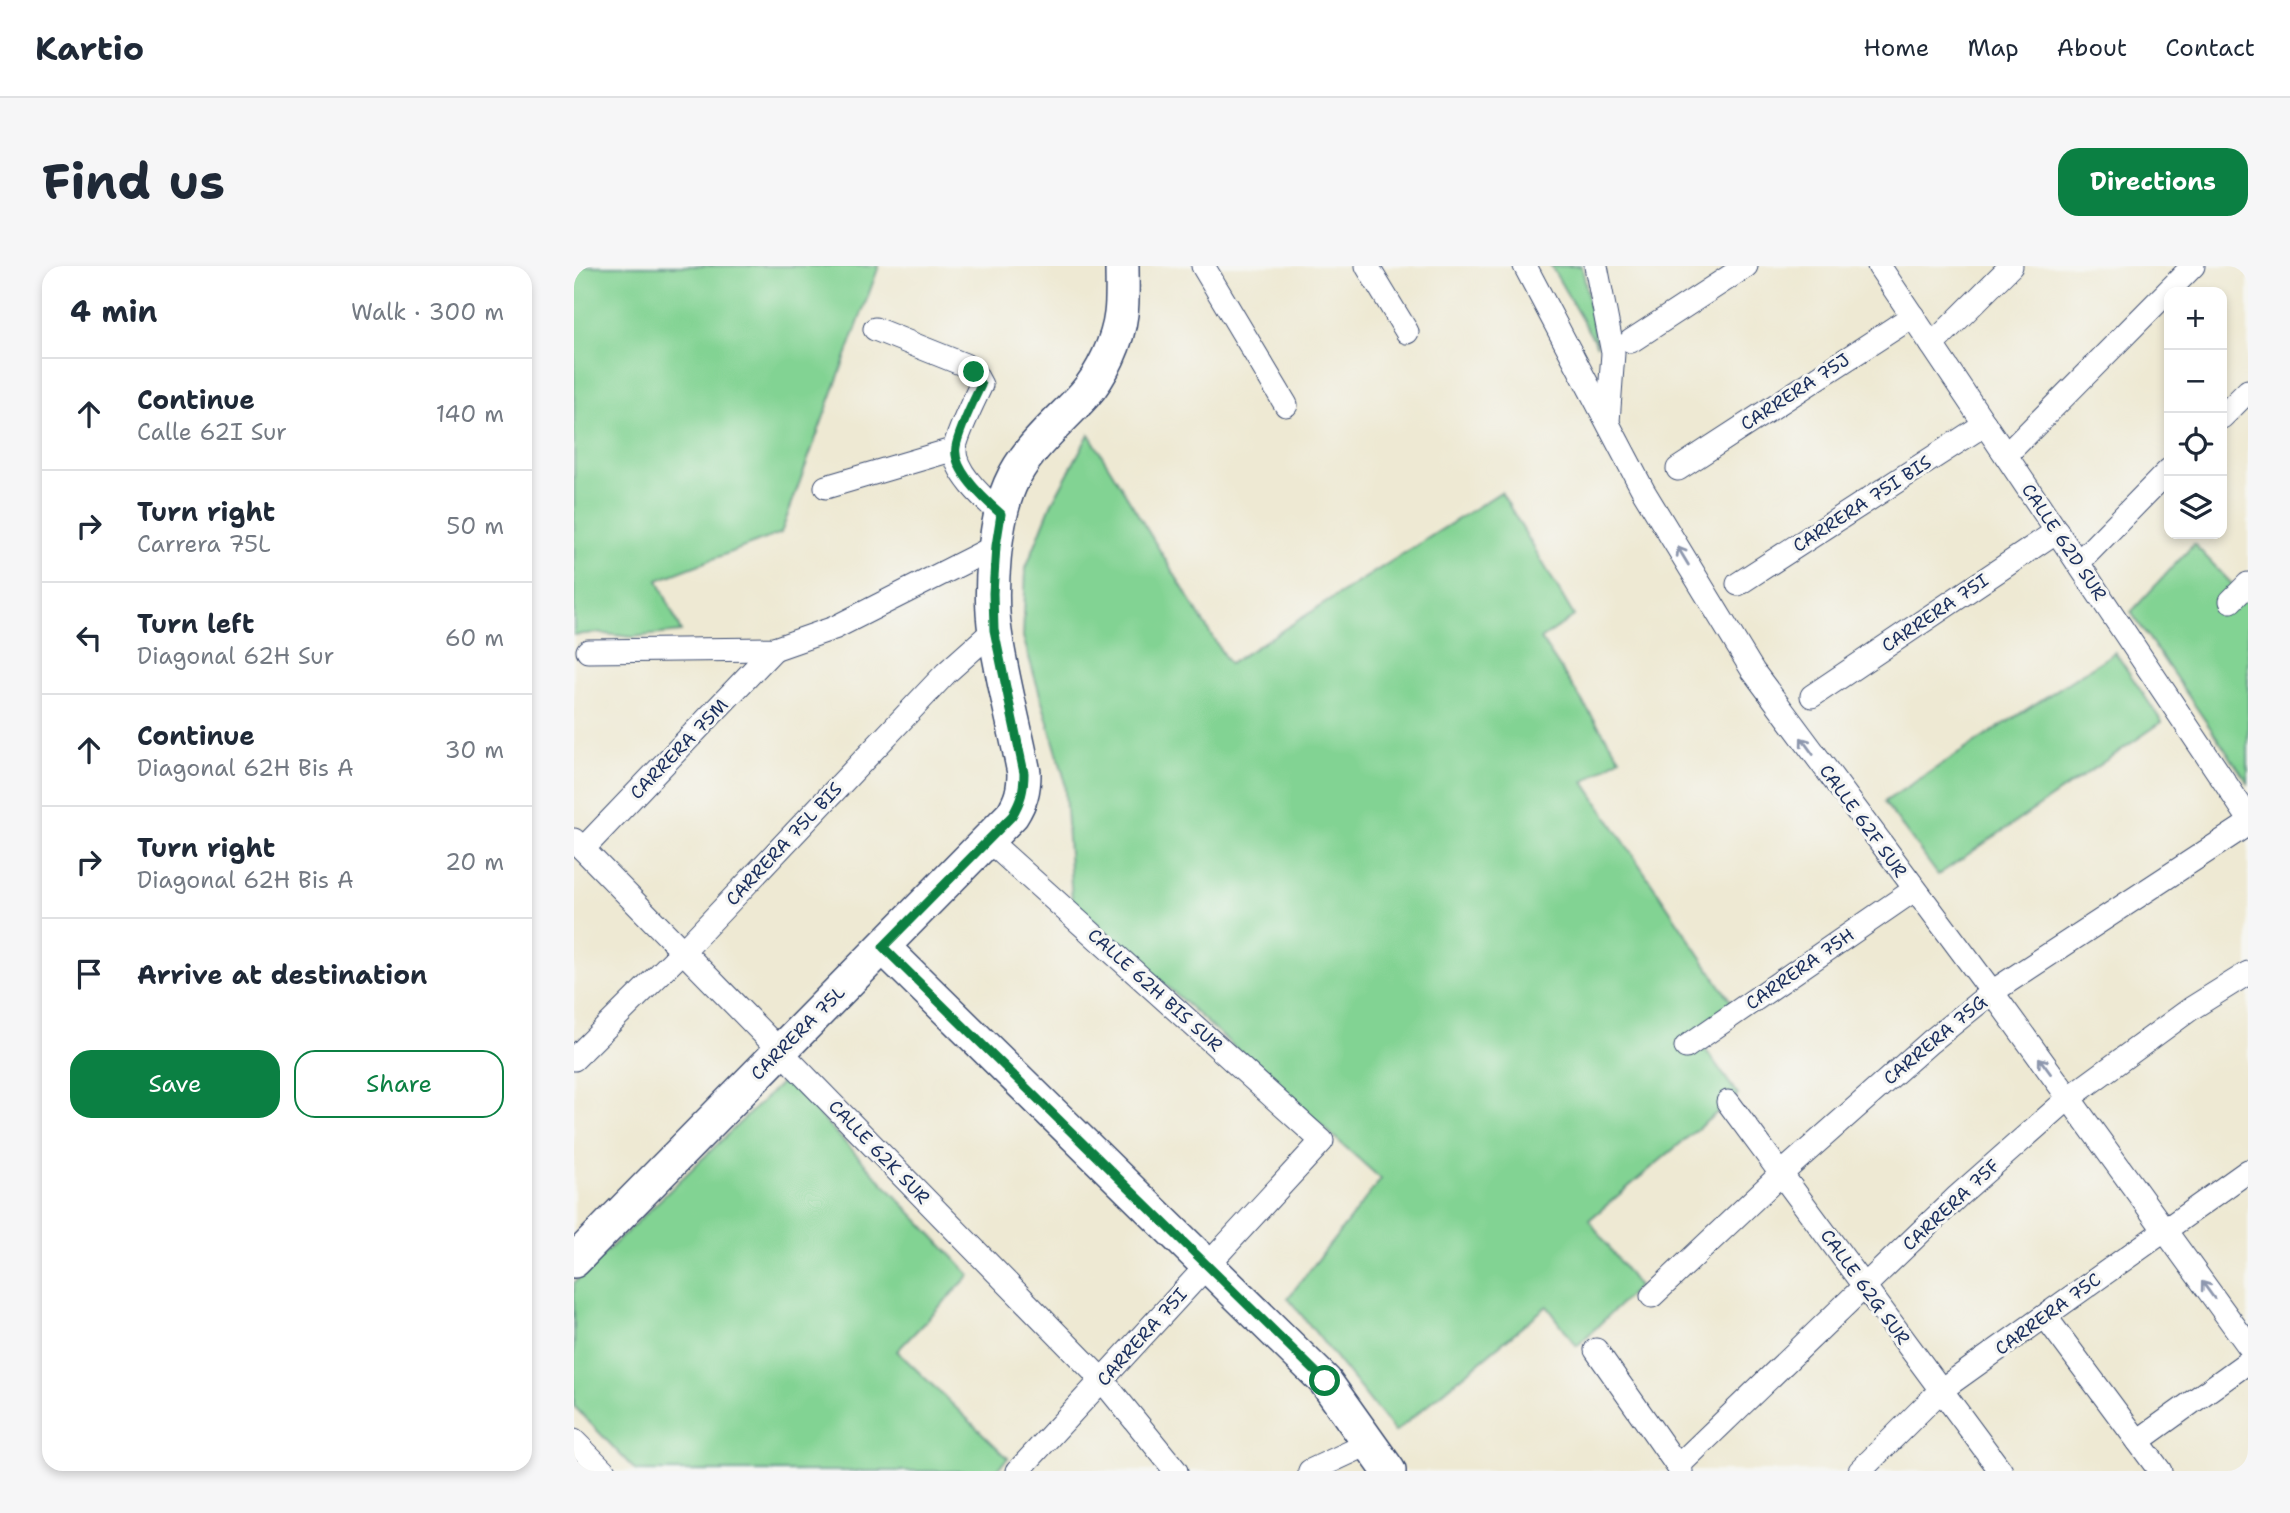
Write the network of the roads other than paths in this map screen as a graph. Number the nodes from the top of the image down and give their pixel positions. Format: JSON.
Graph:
{"nodes":[{"id":1,"x":1122,"y":266,"type":"edge"},
{"id":2,"x":1203,"y":266,"type":"edge"},
{"id":3,"x":1367,"y":266,"type":"edge"},
{"id":4,"x":1525,"y":266,"type":"edge"},
{"id":5,"x":1596,"y":266,"type":"edge"},
{"id":6,"x":1746,"y":266,"type":"edge"},
{"id":7,"x":1879,"y":266,"type":"edge"},
{"id":8,"x":2011,"y":266,"type":"edge"},
{"id":9,"x":2193,"y":266,"type":"edge"},
{"id":10,"x":1913,"y":316,"type":"junction"},
{"id":11,"x":875,"y":329,"type":"dead end"},
{"id":12,"x":1407,"y":332,"type":"dead end"},
{"id":13,"x":1632,"y":341,"type":"dead end"},
{"id":14,"x":1932,"y":345,"type":"junction"},
{"id":15,"x":2248,"y":391,"type":"edge"},
{"id":16,"x":1286,"y":405,"type":"dead end"},
{"id":17,"x":2226,"y":413,"type":"edge"},
{"id":18,"x":1608,"y":422,"type":"junction"},
{"id":19,"x":1985,"y":424,"type":"junction"},
{"id":20,"x":955,"y":449,"type":"junction"},
{"id":21,"x":2006,"y":456,"type":"junction"},
{"id":22,"x":1678,"y":469,"type":"dead end"},
{"id":23,"x":2164,"y":475,"type":"edge"},
{"id":24,"x":826,"y":487,"type":"dead end"},
{"id":25,"x":998,"y":530,"type":"junction"},
{"id":26,"x":2057,"y":531,"type":"junction"},
{"id":27,"x":2078,"y":562,"type":"junction"},
{"id":28,"x":1738,"y":584,"type":"dead end"},
{"id":29,"x":2248,"y":584,"type":"edge"},
{"id":30,"x":2231,"y":601,"type":"dead end"},
{"id":31,"x":994,"y":630,"type":"junction"},
{"id":32,"x":774,"y":649,"type":"junction"},
{"id":33,"x":588,"y":651,"type":"dead end"},
{"id":34,"x":1812,"y":696,"type":"dead end"},
{"id":35,"x":2248,"y":817,"type":"edge"},
{"id":36,"x":2248,"y":824,"type":"edge"},
{"id":37,"x":988,"y":840,"type":"junction"},
{"id":38,"x":579,"y":844,"type":"edge"},
{"id":39,"x":1914,"y":890,"type":"junction"},
{"id":40,"x":883,"y":947,"type":"junction"},
{"id":41,"x":683,"y":951,"type":"junction"},
{"id":42,"x":2248,"y":973,"type":"edge"},
{"id":43,"x":1992,"y":992,"type":"junction"},
{"id":44,"x":1686,"y":1047,"type":"dead end"},
{"id":45,"x":780,"y":1051,"type":"junction"},
{"id":46,"x":574,"y":1059,"type":"edge"},
{"id":47,"x":2069,"y":1098,"type":"junction"},
{"id":48,"x":1728,"y":1102,"type":"dead end"},
{"id":49,"x":1322,"y":1141,"type":"joint"},
{"id":50,"x":2248,"y":1171,"type":"edge"},
{"id":51,"x":1781,"y":1174,"type":"junction"},
{"id":52,"x":2164,"y":1230,"type":"junction"},
{"id":53,"x":574,"y":1261,"type":"edge"},
{"id":54,"x":1207,"y":1265,"type":"junction"},
{"id":55,"x":1864,"y":1286,"type":"junction"},
{"id":56,"x":1652,"y":1296,"type":"dead end"},
{"id":57,"x":2045,"y":1316,"type":"junction"},
{"id":58,"x":2248,"y":1345,"type":"edge"},
{"id":59,"x":1596,"y":1350,"type":"dead end"},
{"id":60,"x":2248,"y":1362,"type":"edge"},
{"id":61,"x":1102,"y":1380,"type":"junction"},
{"id":62,"x":1941,"y":1390,"type":"junction"},
{"id":63,"x":2138,"y":1441,"type":"junction"},
{"id":64,"x":1370,"y":1443,"type":"junction"},
{"id":65,"x":1679,"y":1469,"type":"edge"},
{"id":66,"x":1018,"y":1471,"type":"edge"},
{"id":67,"x":1177,"y":1471,"type":"edge"},
{"id":68,"x":1310,"y":1471,"type":"edge"},
{"id":69,"x":1390,"y":1471,"type":"edge"},
{"id":70,"x":1860,"y":1471,"type":"edge"},
{"id":71,"x":2001,"y":1471,"type":"edge"},
{"id":72,"x":2160,"y":1471,"type":"edge"}],
"edges":[{"from":1,"to":25,"type":"street"},
{"from":2,"to":16,"type":"street"},
{"from":3,"to":12,"type":"street"},
{"from":4,"to":18,"type":"street","name":"CALLE 62F SUR"},
{"from":5,"to":18,"type":"street"},
{"from":6,"to":13,"type":"street"},
{"from":7,"to":10,"type":"street","name":"CALLE 62D SUR"},
{"from":8,"to":14,"type":"street"},
{"from":9,"to":21,"type":"street"},
{"from":10,"to":14,"type":"street","name":"CALLE 62D SUR"},
{"from":10,"to":22,"type":"street","name":"CARRERA 75J"},
{"from":11,"to":20,"type":"street"},
{"from":14,"to":19,"type":"street","name":"CALLE 62D SUR"},
{"from":15,"to":17,"type":"street"},
{"from":39,"to":18,"type":"street","name":"CALLE 62F SUR","one_way":true},
{"from":19,"to":21,"type":"street","name":"CALLE 62D SUR"},
{"from":19,"to":28,"type":"street","name":"CARRERA 75I BIS"},
{"from":20,"to":24,"type":"street"},
{"from":20,"to":25,"type":"street"},
{"from":21,"to":26,"type":"street","name":"CALLE 62D SUR"},
{"from":23,"to":27,"type":"street"},
{"from":25,"to":31,"type":"street"},
{"from":25,"to":32,"type":"street"},
{"from":26,"to":27,"type":"street","name":"CALLE 62D SUR"},
{"from":26,"to":34,"type":"street","name":"CARRERA 75I"},
{"from":27,"to":35,"type":"street","name":"CALLE 62D SUR"},
{"from":29,"to":30,"type":"street"},
{"from":31,"to":37,"type":"street","name":"CARRERA 75L"},
{"from":31,"to":41,"type":"street","name":"CARRERA 75L BIS"},
{"from":32,"to":33,"type":"street"},
{"from":32,"to":38,"type":"street","name":"CARRERA 75M"},
{"from":36,"to":43,"type":"street","name":"CARRERA 75G"},
{"from":37,"to":40,"type":"street","name":"CARRERA 75L"},
{"from":37,"to":49,"type":"street","name":"CALLE 62H BIS SUR"},
{"from":38,"to":41,"type":"street","name":"CALLE 62K SUR"},
{"from":39,"to":43,"type":"street","name":"CALLE 62F SUR"},
{"from":39,"to":44,"type":"street","name":"CARRERA 75H"},
{"from":40,"to":45,"type":"street","name":"CARRERA 75L"},
{"from":40,"to":54,"type":"street"},
{"from":41,"to":45,"type":"street","name":"CALLE 62K SUR"},
{"from":41,"to":46,"type":"street","name":"CARRERA 75L BIS"},
{"from":42,"to":47,"type":"street","name":"CARRERA 75F"},
{"from":47,"to":43,"type":"street","name":"CALLE 62F SUR","one_way":true},
{"from":43,"to":51,"type":"street","name":"CARRERA 75G"},
{"from":45,"to":53,"type":"street","name":"CARRERA 75L"},
{"from":45,"to":61,"type":"street","name":"CALLE 62K SUR"},
{"from":47,"to":52,"type":"street","name":"CALLE 62F SUR"},
{"from":47,"to":55,"type":"street","name":"CARRERA 75F"},
{"from":48,"to":51,"type":"street","name":"CALLE 62G SUR"},
{"from":49,"to":54,"type":"street","name":"CARRERA 75I"},
{"from":50,"to":52,"type":"street","name":"CARRERA 75C"},
{"from":51,"to":55,"type":"street","name":"CALLE 62G SUR"},
{"from":51,"to":56,"type":"street","name":"CARRERA 75G"},
{"from":52,"to":57,"type":"street","name":"CARRERA 75C"},
{"from":58,"to":52,"type":"street","name":"CALLE 62F SUR","one_way":true},
{"from":54,"to":61,"type":"street","name":"CARRERA 75I"},
{"from":54,"to":64,"type":"street"},
{"from":55,"to":62,"type":"street","name":"CALLE 62G SUR"},
{"from":55,"to":65,"type":"street","name":"CARRERA 75F"},
{"from":57,"to":62,"type":"street","name":"CARRERA 75C"},
{"from":57,"to":63,"type":"street"},
{"from":59,"to":65,"type":"street"},
{"from":60,"to":63,"type":"street"},
{"from":61,"to":66,"type":"street","name":"CARRERA 75I"},
{"from":61,"to":67,"type":"street","name":"CALLE 62K SUR"},
{"from":62,"to":70,"type":"street","name":"CARRERA 75C"},
{"from":62,"to":71,"type":"street","name":"CALLE 62G SUR"},
{"from":63,"to":72,"type":"street"},
{"from":64,"to":68,"type":"street"},
{"from":64,"to":69,"type":"street"}]}
